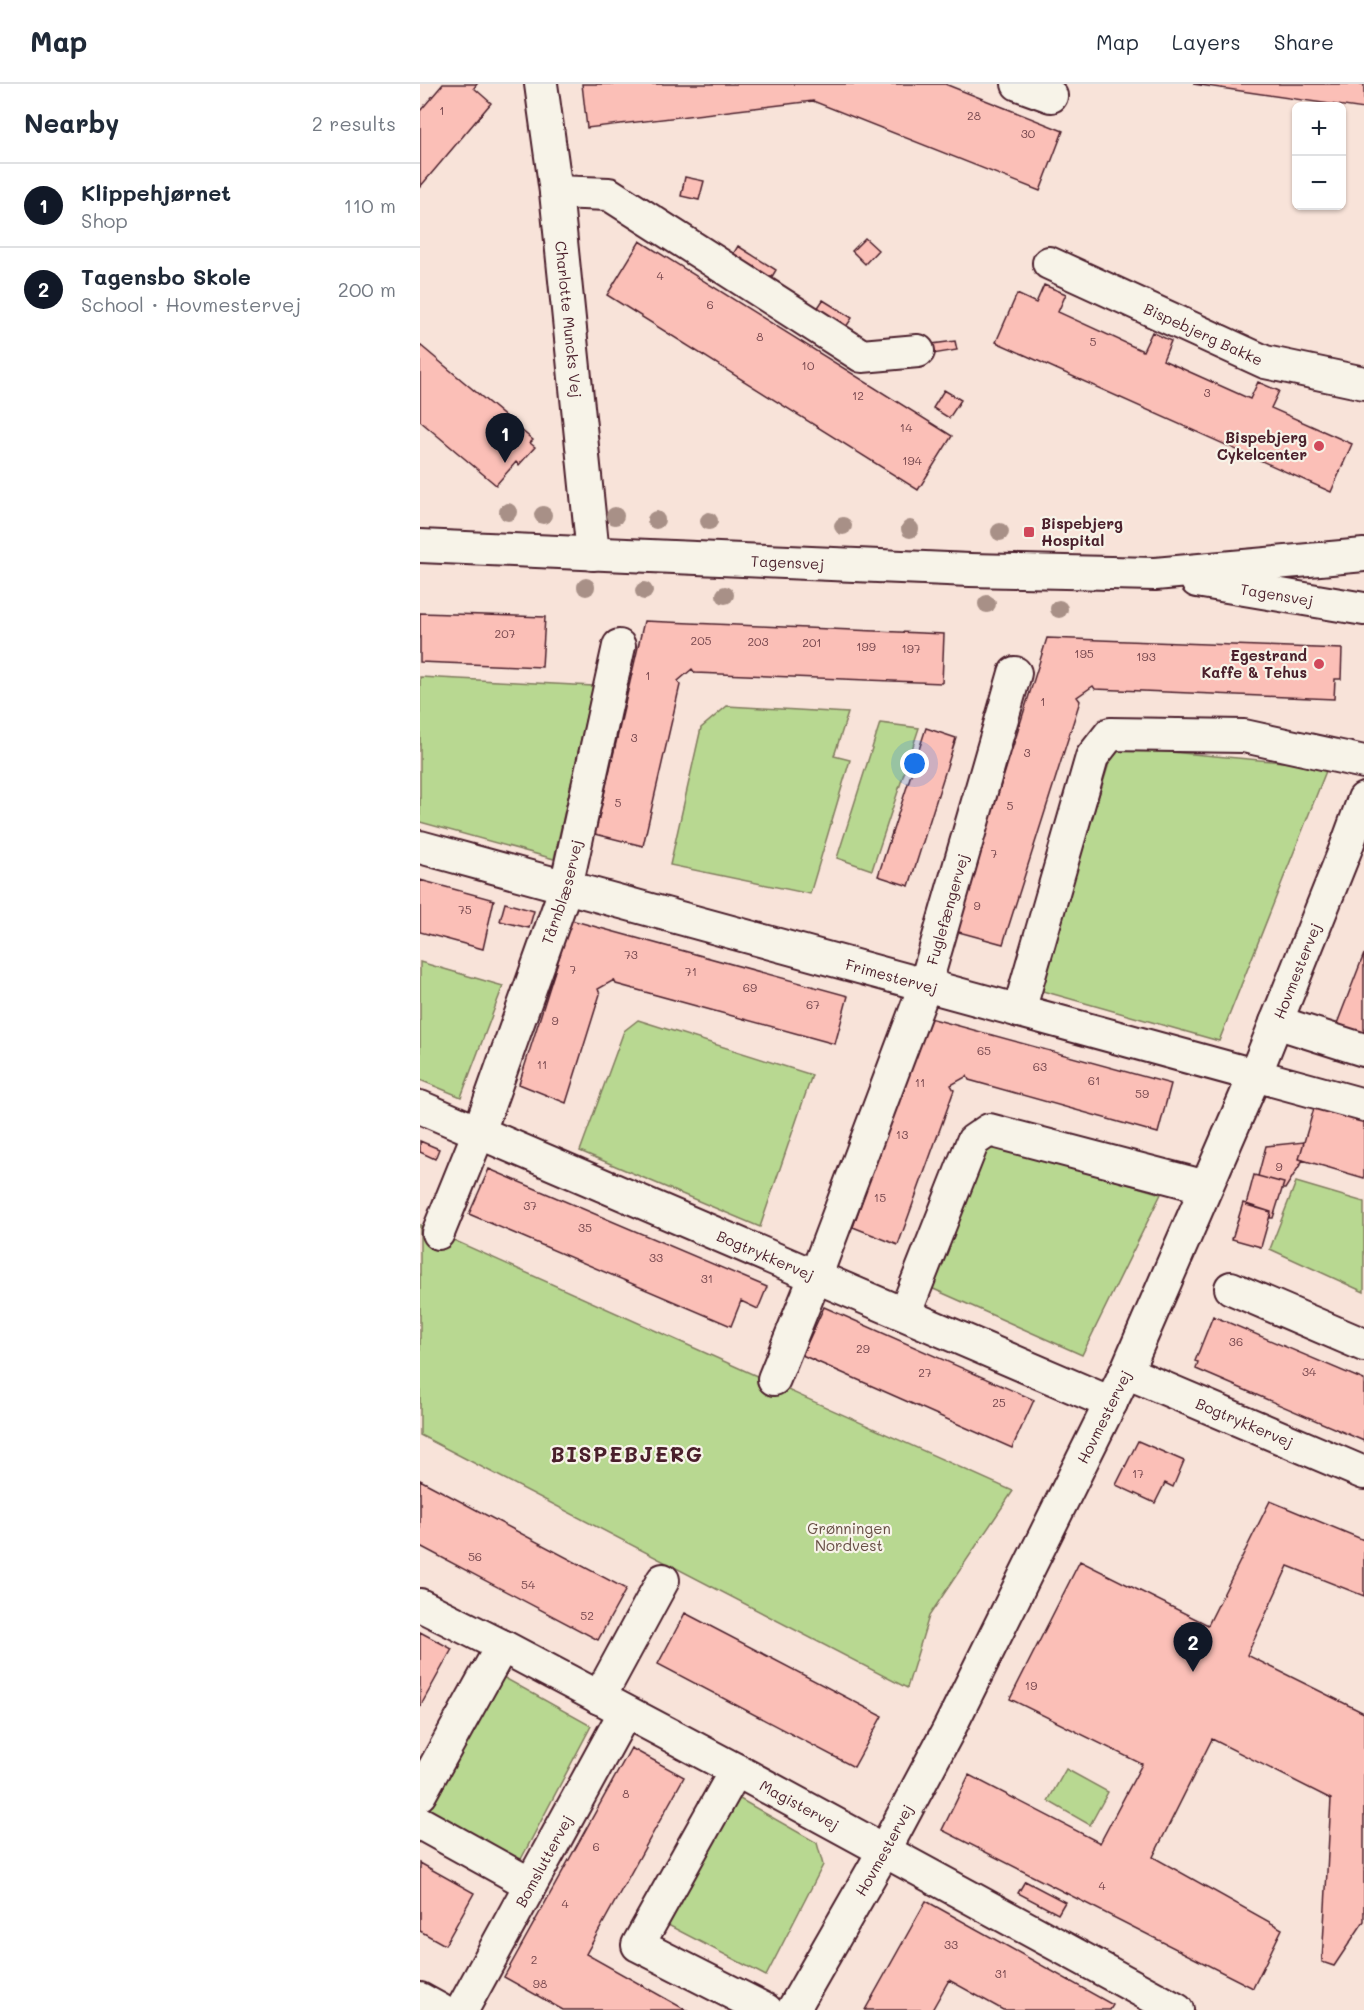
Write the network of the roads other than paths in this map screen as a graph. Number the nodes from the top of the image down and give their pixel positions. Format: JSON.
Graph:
{"nodes":[{"id":1,"x":541,"y":84,"type":"edge"},
{"id":2,"x":1018,"y":84,"type":"edge"},
{"id":3,"x":1051,"y":96,"type":"dead end"},
{"id":4,"x":556,"y":192,"type":"junction"},
{"id":5,"x":1049,"y":263,"type":"dead end"},
{"id":6,"x":918,"y":351,"type":"dead end"},
{"id":7,"x":1364,"y":383,"type":"edge"},
{"id":8,"x":420,"y":546,"type":"edge"},
{"id":9,"x":593,"y":554,"type":"junction"},
{"id":10,"x":1364,"y":555,"type":"edge"},
{"id":11,"x":1155,"y":574,"type":"junction"},
{"id":12,"x":1364,"y":609,"type":"edge"},
{"id":13,"x":619,"y":646,"type":"dead end"},
{"id":14,"x":1015,"y":674,"type":"dead end"},
{"id":15,"x":1364,"y":762,"type":"edge"},
{"id":16,"x":1364,"y":799,"type":"edge"},
{"id":17,"x":420,"y":847,"type":"edge"},
{"id":18,"x":1355,"y":849,"type":"edge"},
{"id":19,"x":566,"y":887,"type":"junction"},
{"id":20,"x":925,"y":986,"type":"junction"},
{"id":21,"x":1019,"y":1011,"type":"junction"},
{"id":22,"x":1276,"y":1022,"type":"junction"},
{"id":23,"x":1364,"y":1050,"type":"edge"},
{"id":24,"x":1255,"y":1075,"type":"junction"},
{"id":25,"x":1364,"y":1105,"type":"edge"},
{"id":26,"x":420,"y":1107,"type":"edge"},
{"id":27,"x":479,"y":1132,"type":"junction"},
{"id":28,"x":1206,"y":1187,"type":"junction"},
{"id":29,"x":438,"y":1233,"type":"dead end"},
{"id":30,"x":816,"y":1275,"type":"junction"},
{"id":31,"x":1231,"y":1288,"type":"dead end"},
{"id":32,"x":905,"y":1313,"type":"junction"},
{"id":33,"x":1364,"y":1345,"type":"edge"},
{"id":34,"x":1126,"y":1372,"type":"junction"},
{"id":35,"x":774,"y":1379,"type":"dead end"},
{"id":36,"x":1112,"y":1403,"type":"junction"},
{"id":37,"x":1364,"y":1473,"type":"edge"},
{"id":38,"x":663,"y":1580,"type":"dead end"},
{"id":39,"x":420,"y":1605,"type":"edge"},
{"id":40,"x":502,"y":1646,"type":"junction"},
{"id":41,"x":612,"y":1705,"type":"junction"},
{"id":42,"x":736,"y":1770,"type":"junction"},
{"id":43,"x":420,"y":1794,"type":"edge"},
{"id":44,"x":420,"y":1823,"type":"edge"},
{"id":45,"x":884,"y":1851,"type":"junction"},
{"id":46,"x":530,"y":1884,"type":"junction"},
{"id":47,"x":420,"y":1999,"type":"edge"},
{"id":48,"x":1170,"y":2008,"type":"edge"},
{"id":49,"x":440,"y":2010,"type":"edge"},
{"id":50,"x":462,"y":2010,"type":"edge"},
{"id":51,"x":766,"y":2010,"type":"edge"},
{"id":52,"x":793,"y":2010,"type":"edge"}],
"edges":[{"from":1,"to":4,"type":"street","name":"Charlotte Muncks Vej"},
{"from":2,"to":3,"type":"street"},
{"from":4,"to":6,"type":"street"},
{"from":4,"to":9,"type":"street","name":"Charlotte Muncks Vej"},
{"from":5,"to":7,"type":"street","name":"Bispebjerg Bakke"},
{"from":8,"to":9,"type":"street","name":"Tagensvej"},
{"from":9,"to":11,"type":"street","name":"Tagensvej"},
{"from":10,"to":11,"type":"street","name":"Tagensvej"},
{"from":11,"to":12,"type":"street","name":"Tagensvej"},
{"from":13,"to":19,"type":"street","name":"Tårnblæservej"},
{"from":14,"to":20,"type":"street","name":"Fuglefængervej"},
{"from":15,"to":21,"type":"street"},
{"from":16,"to":18,"type":"street","name":"Hovmestervej"},
{"from":17,"to":19,"type":"street","name":"Frimestervej"},
{"from":18,"to":22,"type":"street","name":"Hovmestervej"},
{"from":19,"to":20,"type":"street","name":"Frimestervej"},
{"from":19,"to":27,"type":"street","name":"Tårnblæservej"},
{"from":20,"to":21,"type":"street","name":"Frimestervej"},
{"from":20,"to":30,"type":"street","name":"Fuglefængervej"},
{"from":21,"to":24,"type":"street","name":"Frimestervej"},
{"from":22,"to":23,"type":"street"},
{"from":22,"to":24,"type":"street","name":"Hovmestervej"},
{"from":24,"to":25,"type":"street","name":"Frimestervej"},
{"from":24,"to":28,"type":"street","name":"Hovmestervej"},
{"from":26,"to":27,"type":"street","name":"Bogtrykkervej"},
{"from":27,"to":29,"type":"street","name":"Tårnblæservej"},
{"from":27,"to":30,"type":"street","name":"Bogtrykkervej"},
{"from":28,"to":32,"type":"street"},
{"from":28,"to":34,"type":"street","name":"Hovmestervej"},
{"from":30,"to":32,"type":"street","name":"Bogtrykkervej"},
{"from":30,"to":35,"type":"street","name":"Fuglefængervej"},
{"from":31,"to":33,"type":"street"},
{"from":32,"to":36,"type":"street","name":"Bogtrykkervej"},
{"from":34,"to":36,"type":"street","name":"Hovmestervej"},
{"from":34,"to":37,"type":"street","name":"Bogtrykkervej"},
{"from":36,"to":45,"type":"street","name":"Hovmestervej"},
{"from":38,"to":41,"type":"street","name":"Bomsluttervej"},
{"from":39,"to":40,"type":"street","name":"Magistervej"},
{"from":40,"to":41,"type":"street","name":"Magistervej"},
{"from":40,"to":43,"type":"street"},
{"from":41,"to":42,"type":"street","name":"Magistervej"},
{"from":41,"to":46,"type":"street","name":"Bomsluttervej"},
{"from":42,"to":45,"type":"street","name":"Magistervej"},
{"from":42,"to":51,"type":"street"},
{"from":44,"to":46,"type":"street"},
{"from":45,"to":48,"type":"street","name":"Magistervej"},
{"from":45,"to":52,"type":"street","name":"Hovmestervej"},
{"from":46,"to":50,"type":"street","name":"Bomsluttervej"},
{"from":47,"to":49,"type":"street"}]}
